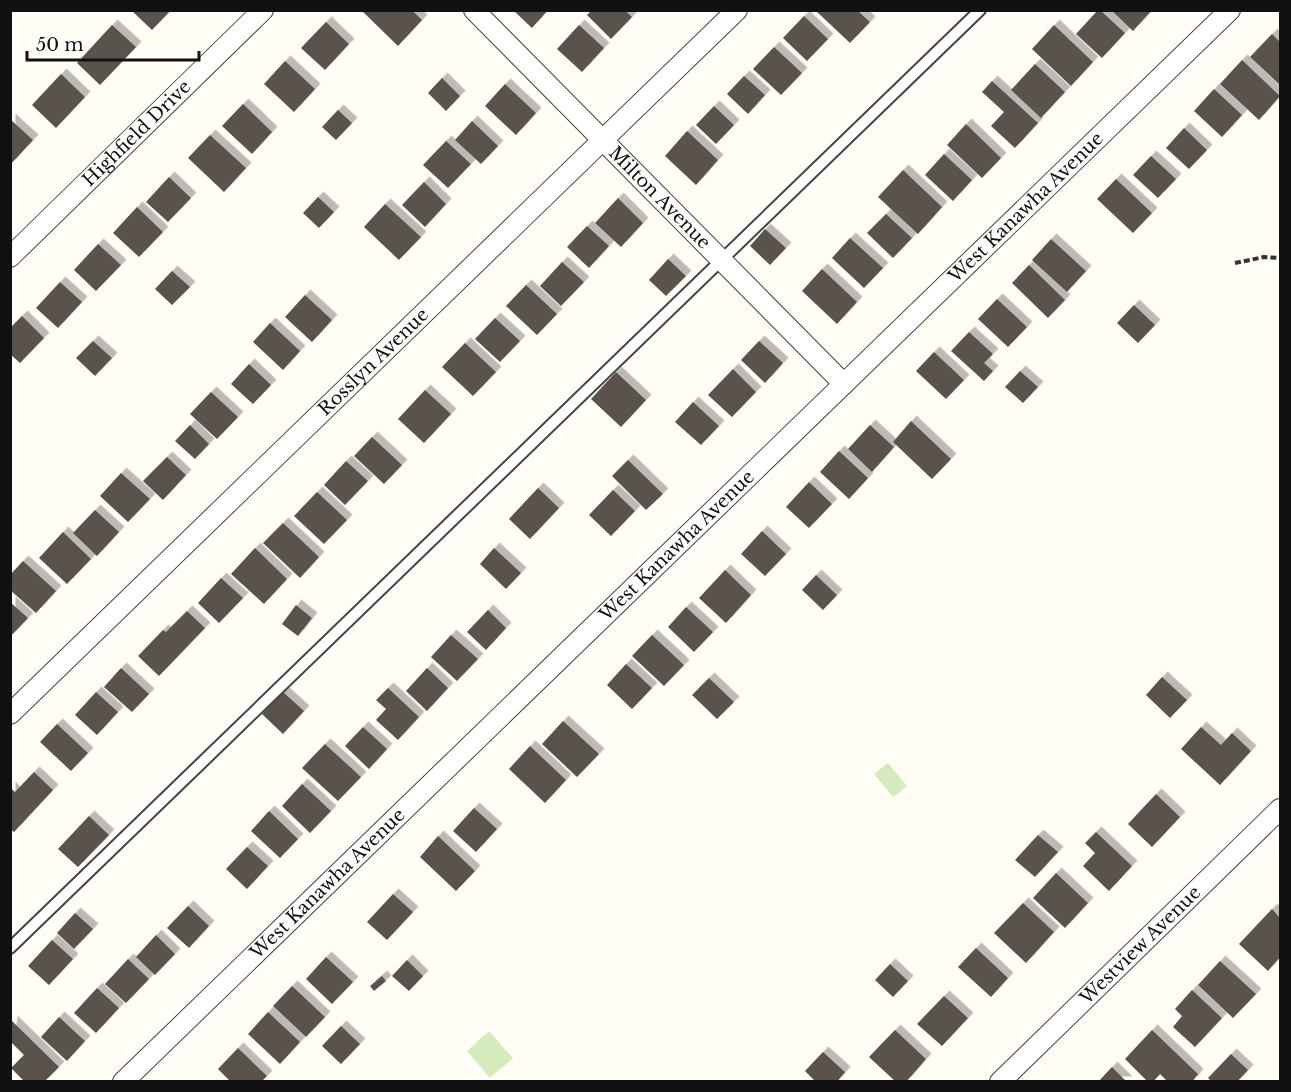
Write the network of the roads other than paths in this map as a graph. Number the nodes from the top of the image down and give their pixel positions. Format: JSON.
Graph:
{"nodes":[{"id":1,"x":263,"y":10,"type":"edge"},
{"id":2,"x":474,"y":10,"type":"edge"},
{"id":3,"x":736,"y":10,"type":"edge"},
{"id":4,"x":980,"y":10,"type":"edge"},
{"id":5,"x":1230,"y":10,"type":"edge"},
{"id":6,"x":603,"y":140,"type":"junction"},
{"id":7,"x":10,"y":257,"type":"edge"},
{"id":8,"x":722,"y":260,"type":"junction"},
{"id":9,"x":844,"y":384,"type":"junction"},
{"id":10,"x":10,"y":714,"type":"edge"},
{"id":11,"x":1281,"y":809,"type":"edge"},
{"id":12,"x":10,"y":948,"type":"edge"},
{"id":13,"x":123,"y":1082,"type":"edge"},
{"id":14,"x":1000,"y":1082,"type":"edge"}],
"edges":[{"from":1,"to":7,"type":"street","name":"Highfield Drive"},
{"from":2,"to":6,"type":"street","name":"Milton Avenue"},
{"from":3,"to":6,"type":"street","name":"Rosslyn Avenue"},
{"from":4,"to":8,"type":"lane"},
{"from":5,"to":9,"type":"street","name":"West Kanawha Avenue"},
{"from":6,"to":8,"type":"street","name":"Milton Avenue"},
{"from":6,"to":10,"type":"street","name":"Rosslyn Avenue"},
{"from":8,"to":9,"type":"street","name":"Milton Avenue"},
{"from":8,"to":12,"type":"lane"},
{"from":9,"to":13,"type":"street","name":"West Kanawha Avenue"},
{"from":11,"to":14,"type":"street","name":"Westview Avenue"}]}
